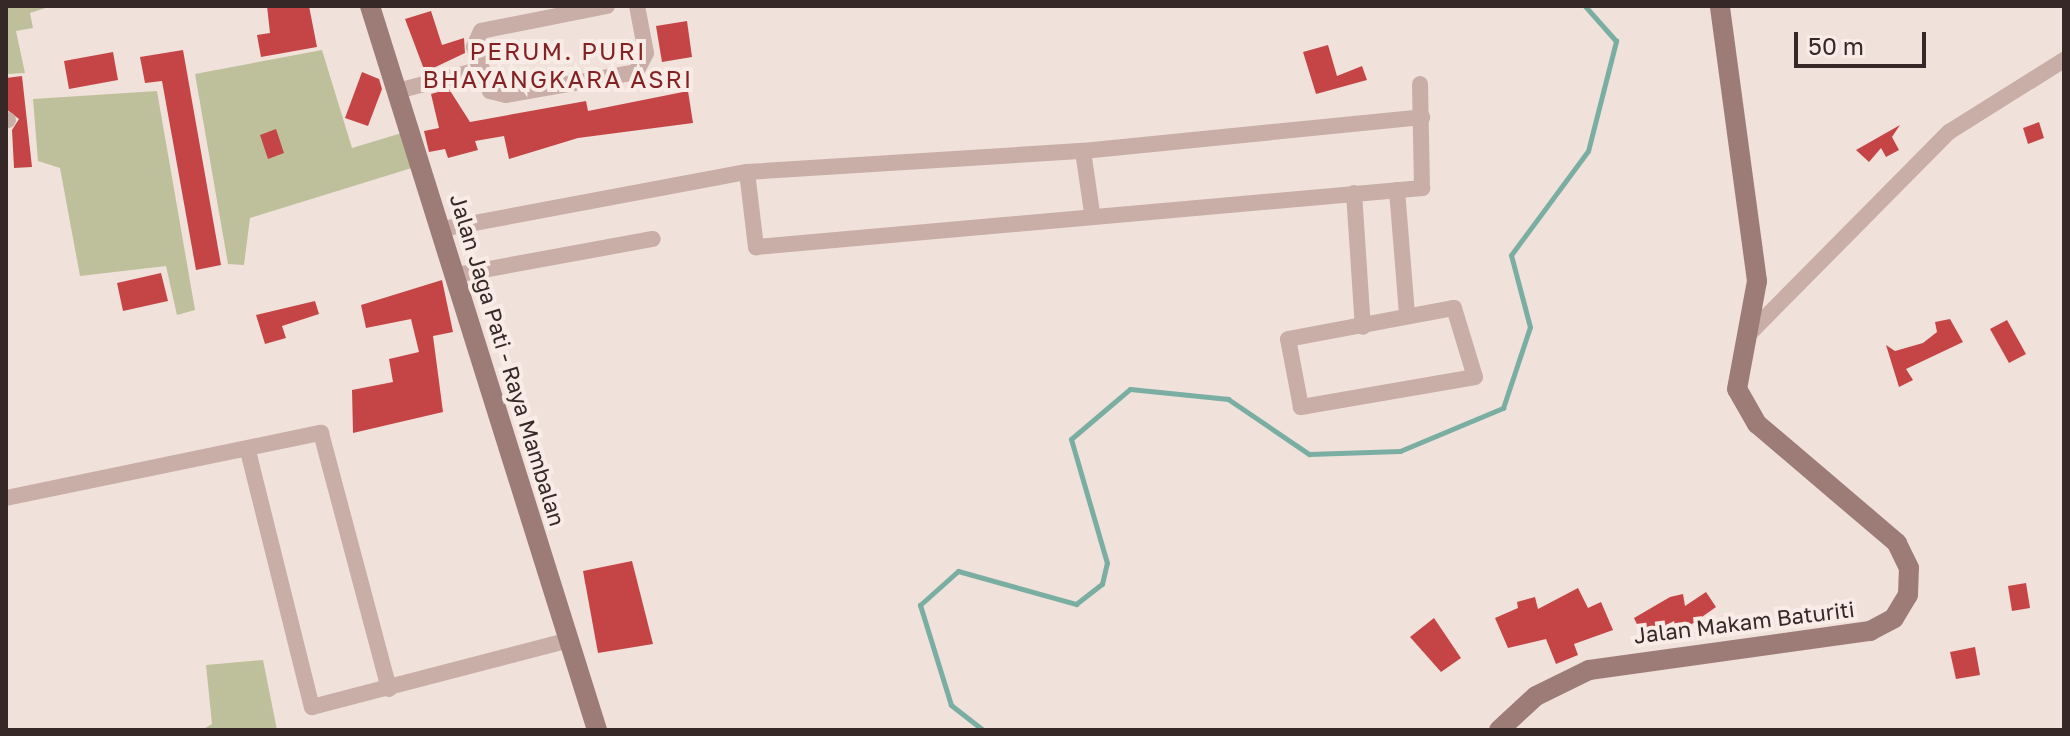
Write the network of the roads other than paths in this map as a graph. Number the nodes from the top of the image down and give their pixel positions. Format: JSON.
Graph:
{"nodes":[{"id":1,"x":370,"y":6,"type":"edge"},
{"id":2,"x":607,"y":6,"type":"edge"},
{"id":3,"x":637,"y":6,"type":"edge"},
{"id":4,"x":1720,"y":6,"type":"edge"},
{"id":5,"x":2064,"y":60,"type":"edge"},
{"id":6,"x":479,"y":70,"type":"junction"},
{"id":7,"x":1420,"y":84,"type":"dead end"},
{"id":8,"x":401,"y":90,"type":"junction"},
{"id":9,"x":1422,"y":117,"type":"junction"},
{"id":10,"x":1083,"y":151,"type":"junction"},
{"id":11,"x":747,"y":172,"type":"junction"},
{"id":12,"x":1397,"y":190,"type":"junction"},
{"id":13,"x":1354,"y":193,"type":"junction"},
{"id":14,"x":1092,"y":213,"type":"junction"},
{"id":15,"x":442,"y":229,"type":"junction"},
{"id":16,"x":653,"y":239,"type":"dead end"},
{"id":17,"x":456,"y":275,"type":"junction"},
{"id":18,"x":1407,"y":315,"type":"junction"},
{"id":19,"x":1363,"y":327,"type":"junction"},
{"id":20,"x":1745,"y":338,"type":"junction"},
{"id":21,"x":248,"y":451,"type":"junction"},
{"id":22,"x":6,"y":498,"type":"edge"},
{"id":23,"x":570,"y":640,"type":"junction"},
{"id":24,"x":389,"y":689,"type":"junction"},
{"id":25,"x":597,"y":730,"type":"edge"},
{"id":26,"x":1499,"y":730,"type":"edge"}],
"edges":[{"from":1,"to":8,"type":"street","name":"Jalan Jaga Pati - Raya Mambalan"},
{"from":2,"to":6,"type":"street"},
{"from":3,"to":6,"type":"street"},
{"from":4,"to":20,"type":"street","name":"Jalan Makam Baturiti"},
{"from":5,"to":20,"type":"street"},
{"from":6,"to":8,"type":"street"},
{"from":7,"to":9,"type":"street"},
{"from":8,"to":15,"type":"street","name":"Jalan Jaga Pati - Raya Mambalan"},
{"from":9,"to":10,"type":"street"},
{"from":9,"to":12,"type":"street"},
{"from":10,"to":11,"type":"street"},
{"from":10,"to":14,"type":"street"},
{"from":11,"to":14,"type":"street"},
{"from":11,"to":15,"type":"street"},
{"from":12,"to":13,"type":"street"},
{"from":12,"to":18,"type":"street"},
{"from":13,"to":14,"type":"street"},
{"from":13,"to":19,"type":"street"},
{"from":15,"to":17,"type":"street","name":"Jalan Jaga Pati - Raya Mambalan"},
{"from":16,"to":17,"type":"street"},
{"from":17,"to":23,"type":"street","name":"Jalan Jaga Pati - Raya Mambalan"},
{"from":18,"to":19,"type":"street"},
{"from":18,"to":19,"type":"street"},
{"from":20,"to":26,"type":"street","name":"Jalan Makam Baturiti"},
{"from":21,"to":22,"type":"street"},
{"from":21,"to":24,"type":"street"},
{"from":21,"to":24,"type":"street"},
{"from":23,"to":24,"type":"street"},
{"from":23,"to":25,"type":"street","name":"Jalan Jaga Pati - Raya Mambalan"}]}
